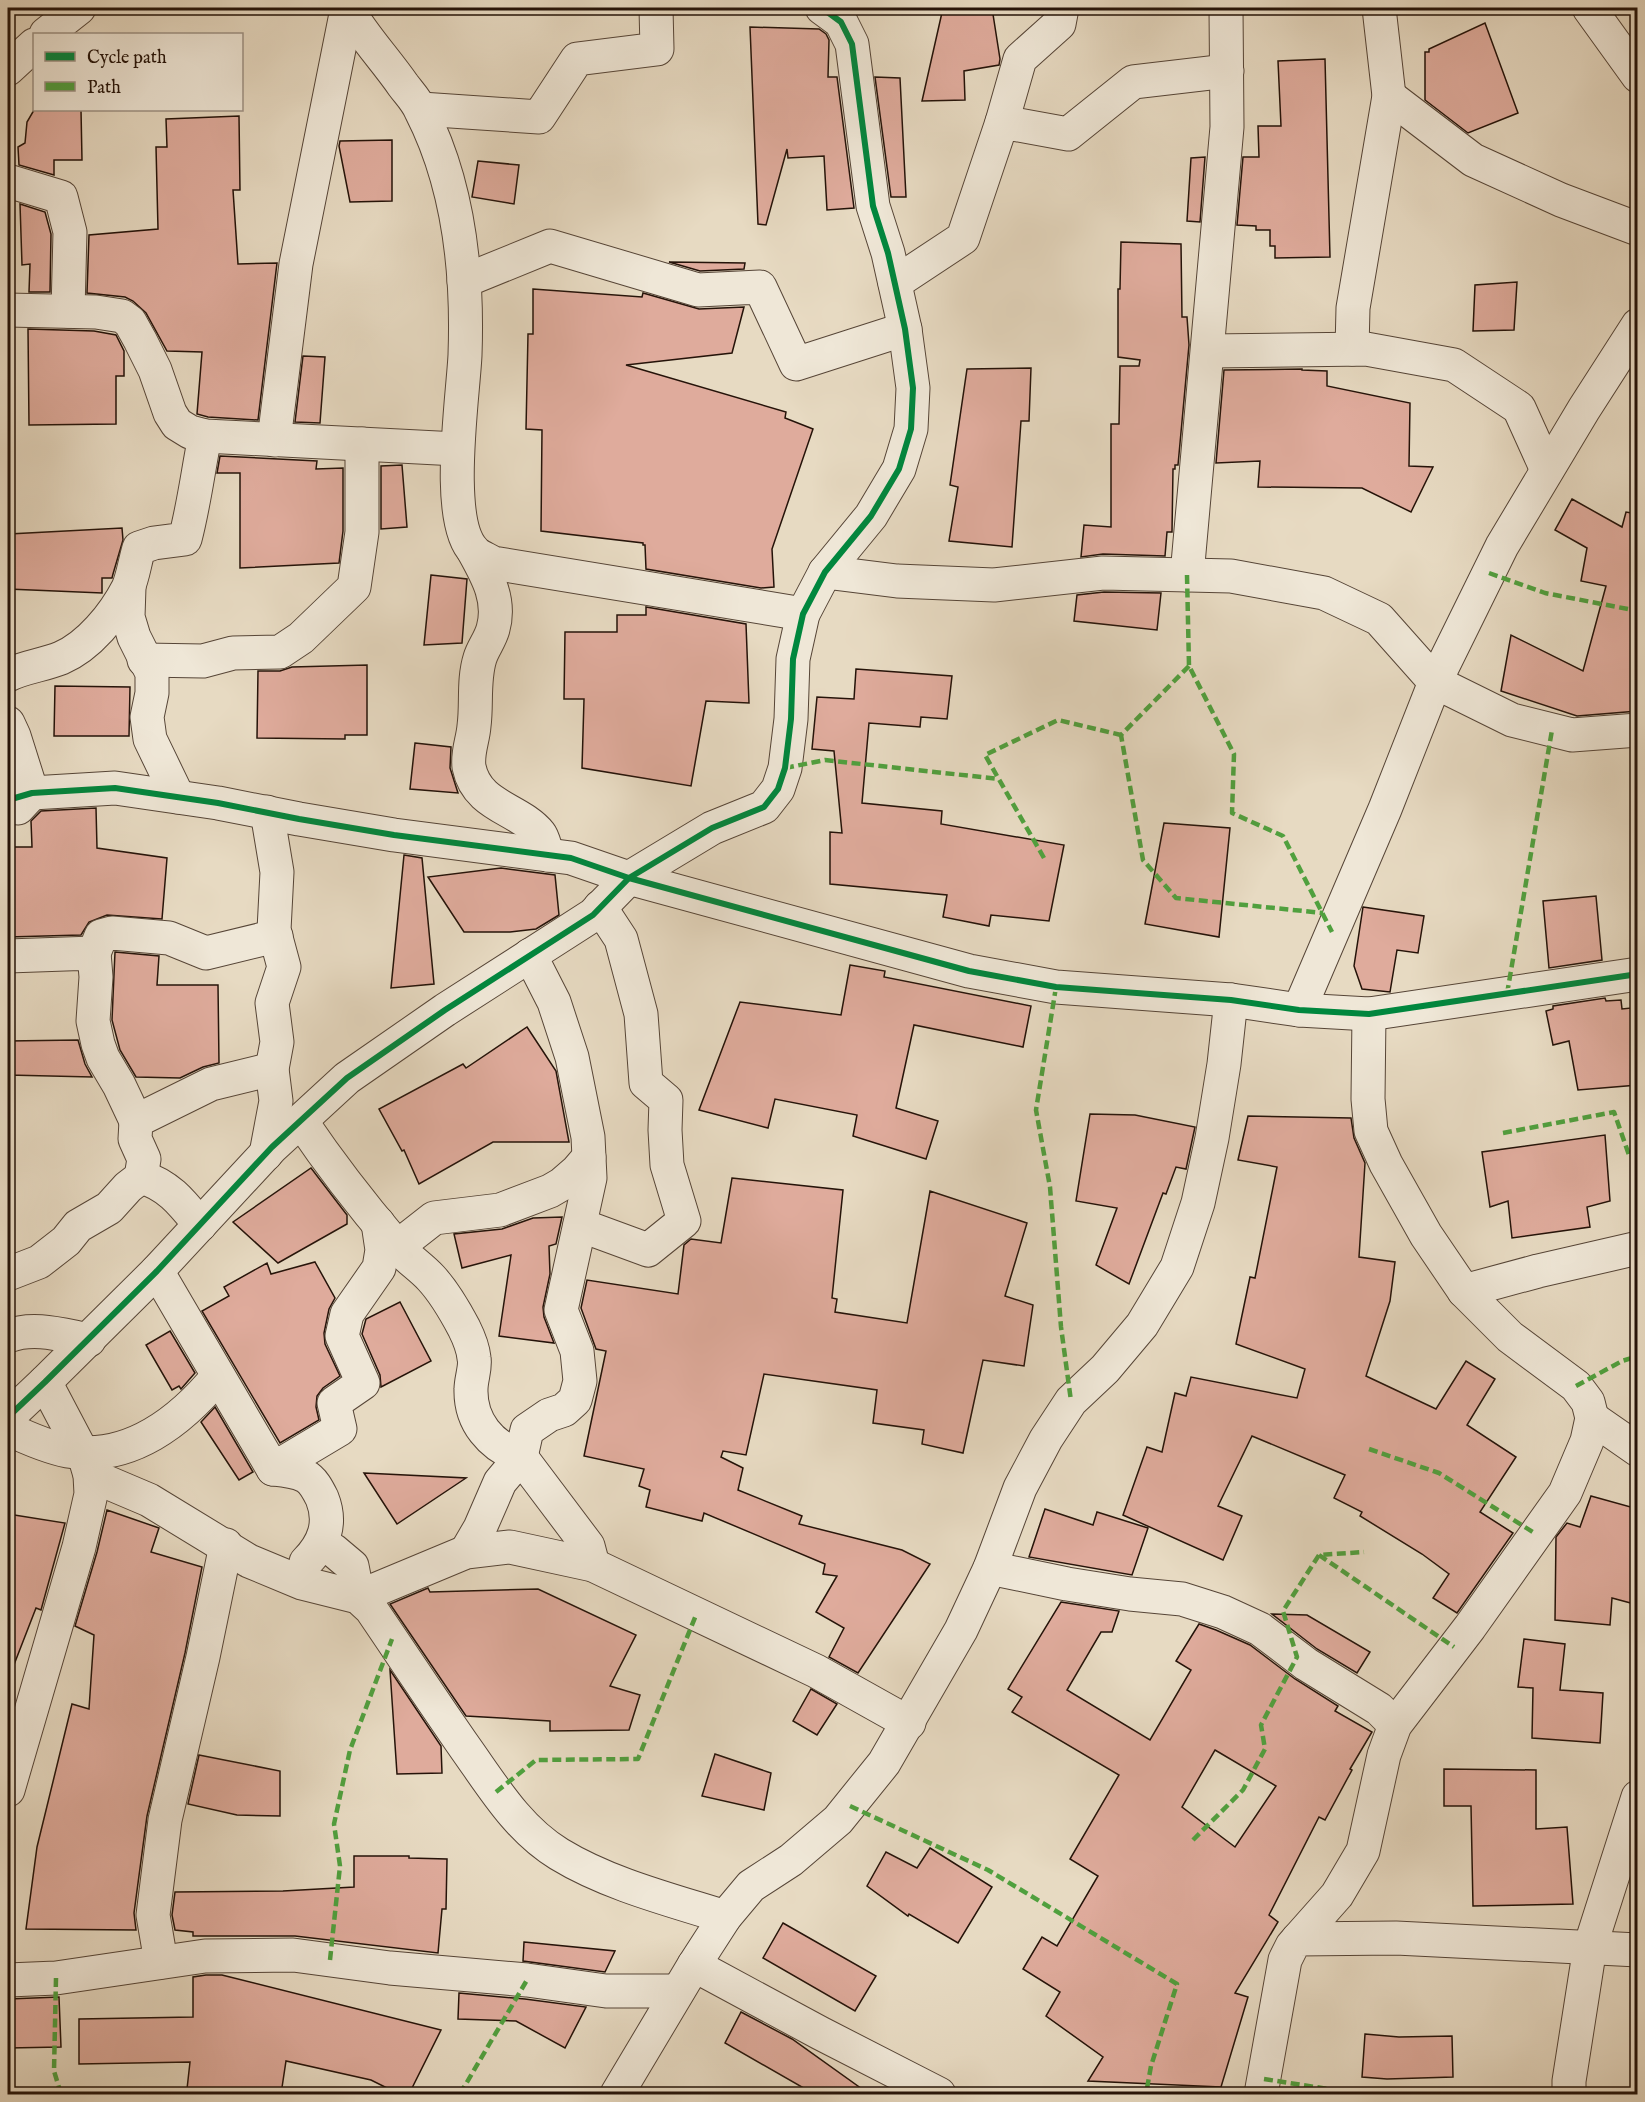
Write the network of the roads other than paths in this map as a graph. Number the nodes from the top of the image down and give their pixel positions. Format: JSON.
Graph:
{"nodes":[{"id":1,"x":79,"y":8,"type":"edge"},
{"id":2,"x":347,"y":8,"type":"edge"},
{"id":3,"x":656,"y":8,"type":"edge"},
{"id":4,"x":1062,"y":8,"type":"edge"},
{"id":5,"x":1225,"y":8,"type":"edge"},
{"id":6,"x":1379,"y":8,"type":"edge"},
{"id":7,"x":1590,"y":8,"type":"edge"},
{"id":8,"x":841,"y":12,"type":"edge"},
{"id":9,"x":47,"y":33,"type":"edge"},
{"id":10,"x":33,"y":46,"type":"edge"},
{"id":11,"x":8,"y":69,"type":"edge"},
{"id":12,"x":1227,"y":71,"type":"junction"},
{"id":13,"x":1638,"y":76,"type":"edge"},
{"id":14,"x":1389,"y":96,"type":"junction"},
{"id":15,"x":421,"y":109,"type":"junction"},
{"id":16,"x":1002,"y":122,"type":"junction"},
{"id":17,"x":8,"y":182,"type":"edge"},
{"id":18,"x":1638,"y":229,"type":"edge"},
{"id":19,"x":464,"y":281,"type":"junction"},
{"id":20,"x":894,"y":283,"type":"junction"},
{"id":21,"x":8,"y":310,"type":"edge"},
{"id":22,"x":68,"y":311,"type":"junction"},
{"id":23,"x":1638,"y":325,"type":"edge"},
{"id":24,"x":905,"y":329,"type":"junction"},
{"id":25,"x":1352,"y":349,"type":"junction"},
{"id":26,"x":1208,"y":351,"type":"junction"},
{"id":27,"x":206,"y":436,"type":"junction"},
{"id":28,"x":274,"y":440,"type":"junction"},
{"id":29,"x":362,"y":444,"type":"junction"},
{"id":30,"x":457,"y":449,"type":"junction"},
{"id":31,"x":1547,"y":470,"type":"junction"},
{"id":32,"x":474,"y":552,"type":"junction"},
{"id":33,"x":825,"y":572,"type":"junction"},
{"id":34,"x":1187,"y":575,"type":"junction"},
{"id":35,"x":129,"y":587,"type":"junction"},
{"id":36,"x":802,"y":614,"type":"junction"},
{"id":37,"x":144,"y":660,"type":"junction"},
{"id":38,"x":8,"y":675,"type":"edge"},
{"id":39,"x":1435,"y":682,"type":"junction"},
{"id":40,"x":8,"y":723,"type":"edge"},
{"id":41,"x":1638,"y":730,"type":"edge"},
{"id":42,"x":20,"y":796,"type":"edge"},
{"id":43,"x":178,"y":797,"type":"junction"},
{"id":44,"x":267,"y":812,"type":"junction"},
{"id":45,"x":8,"y":821,"type":"edge"},
{"id":46,"x":548,"y":855,"type":"junction"},
{"id":47,"x":629,"y":878,"type":"junction"},
{"id":48,"x":600,"y":907,"type":"junction"},
{"id":49,"x":276,"y":936,"type":"junction"},
{"id":50,"x":94,"y":953,"type":"junction"},
{"id":51,"x":530,"y":955,"type":"junction"},
{"id":52,"x":8,"y":956,"type":"edge"},
{"id":53,"x":1638,"y":974,"type":"edge"},
{"id":54,"x":1231,"y":1000,"type":"junction"},
{"id":55,"x":1299,"y":1010,"type":"junction"},
{"id":56,"x":1369,"y":1014,"type":"junction"},
{"id":57,"x":272,"y":1069,"type":"junction"},
{"id":58,"x":136,"y":1121,"type":"junction"},
{"id":59,"x":301,"y":1121,"type":"junction"},
{"id":60,"x":266,"y":1154,"type":"junction"},
{"id":61,"x":589,"y":1157,"type":"junction"},
{"id":62,"x":141,"y":1177,"type":"junction"},
{"id":63,"x":580,"y":1225,"type":"junction"},
{"id":64,"x":200,"y":1226,"type":"junction"},
{"id":65,"x":387,"y":1235,"type":"junction"},
{"id":66,"x":1638,"y":1248,"type":"edge"},
{"id":67,"x":157,"y":1271,"type":"junction"},
{"id":68,"x":8,"y":1274,"type":"edge"},
{"id":69,"x":1464,"y":1291,"type":"junction"},
{"id":70,"x":8,"y":1336,"type":"edge"},
{"id":71,"x":89,"y":1340,"type":"junction"},
{"id":72,"x":218,"y":1376,"type":"junction"},
{"id":73,"x":21,"y":1400,"type":"edge"},
{"id":74,"x":1592,"y":1418,"type":"junction"},
{"id":75,"x":8,"y":1429,"type":"edge"},
{"id":76,"x":1638,"y":1450,"type":"edge"},
{"id":77,"x":521,"y":1457,"type":"junction"},
{"id":78,"x":86,"y":1464,"type":"junction"},
{"id":79,"x":273,"y":1468,"type":"junction"},
{"id":80,"x":226,"y":1545,"type":"junction"},
{"id":81,"x":320,"y":1547,"type":"junction"},
{"id":82,"x":466,"y":1552,"type":"junction"},
{"id":83,"x":593,"y":1565,"type":"junction"},
{"id":84,"x":990,"y":1568,"type":"junction"},
{"id":85,"x":291,"y":1578,"type":"junction"},
{"id":86,"x":358,"y":1597,"type":"junction"},
{"id":87,"x":909,"y":1723,"type":"junction"},
{"id":88,"x":1395,"y":1725,"type":"junction"},
{"id":89,"x":8,"y":1790,"type":"edge"},
{"id":90,"x":1638,"y":1797,"type":"edge"},
{"id":91,"x":725,"y":1917,"type":"junction"},
{"id":92,"x":1298,"y":1939,"type":"junction"},
{"id":93,"x":1590,"y":1947,"type":"junction"},
{"id":94,"x":1638,"y":1950,"type":"edge"},
{"id":95,"x":161,"y":1962,"type":"junction"},
{"id":96,"x":686,"y":1978,"type":"junction"},
{"id":97,"x":8,"y":1980,"type":"edge"},
{"id":98,"x":617,"y":2094,"type":"edge"},
{"id":99,"x":939,"y":2094,"type":"edge"},
{"id":100,"x":1261,"y":2094,"type":"edge"},
{"id":101,"x":1569,"y":2094,"type":"edge"}],
"edges":[{"from":1,"to":9,"type":"street"},
{"from":2,"to":15,"type":"street"},
{"from":2,"to":28,"type":"street"},
{"from":3,"to":15,"type":"street"},
{"from":4,"to":16,"type":"street"},
{"from":5,"to":12,"type":"street"},
{"from":6,"to":14,"type":"street"},
{"from":7,"to":13,"type":"street"},
{"from":8,"to":20,"type":"street"},
{"from":10,"to":11,"type":"street"},
{"from":12,"to":16,"type":"street"},
{"from":12,"to":26,"type":"street"},
{"from":14,"to":18,"type":"street"},
{"from":14,"to":25,"type":"street"},
{"from":15,"to":19,"type":"street"},
{"from":16,"to":20,"type":"street"},
{"from":17,"to":22,"type":"street"},
{"from":19,"to":24,"type":"street"},
{"from":19,"to":30,"type":"street"},
{"from":20,"to":24,"type":"street"},
{"from":21,"to":22,"type":"street"},
{"from":22,"to":27,"type":"street"},
{"from":23,"to":31,"type":"street"},
{"from":24,"to":33,"type":"street"},
{"from":25,"to":26,"type":"street"},
{"from":25,"to":31,"type":"street"},
{"from":26,"to":34,"type":"street"},
{"from":27,"to":28,"type":"street"},
{"from":27,"to":35,"type":"street"},
{"from":28,"to":29,"type":"street"},
{"from":29,"to":30,"type":"street"},
{"from":29,"to":37,"type":"street"},
{"from":30,"to":32,"type":"street"},
{"from":31,"to":39,"type":"street"},
{"from":32,"to":36,"type":"street"},
{"from":32,"to":46,"type":"street"},
{"from":33,"to":34,"type":"street"},
{"from":33,"to":36,"type":"street"},
{"from":34,"to":39,"type":"street"},
{"from":35,"to":37,"type":"street"},
{"from":35,"to":38,"type":"street"},
{"from":36,"to":47,"type":"street"},
{"from":37,"to":43,"type":"street"},
{"from":39,"to":41,"type":"street"},
{"from":39,"to":55,"type":"street"},
{"from":40,"to":42,"type":"street"},
{"from":42,"to":43,"type":"street"},
{"from":42,"to":45,"type":"street"},
{"from":43,"to":44,"type":"street"},
{"from":44,"to":46,"type":"street"},
{"from":44,"to":49,"type":"street"},
{"from":46,"to":47,"type":"street"},
{"from":47,"to":48,"type":"street"},
{"from":47,"to":54,"type":"street"},
{"from":48,"to":51,"type":"street"},
{"from":48,"to":63,"type":"street"},
{"from":49,"to":50,"type":"street"},
{"from":49,"to":57,"type":"street"},
{"from":50,"to":52,"type":"street"},
{"from":50,"to":58,"type":"street"},
{"from":51,"to":59,"type":"street"},
{"from":51,"to":61,"type":"street"},
{"from":53,"to":56,"type":"street"},
{"from":54,"to":55,"type":"street"},
{"from":54,"to":84,"type":"street"},
{"from":55,"to":56,"type":"street"},
{"from":56,"to":69,"type":"street"},
{"from":57,"to":58,"type":"street"},
{"from":57,"to":60,"type":"street"},
{"from":58,"to":62,"type":"street"},
{"from":59,"to":60,"type":"street"},
{"from":59,"to":65,"type":"street"},
{"from":60,"to":64,"type":"street"},
{"from":61,"to":63,"type":"street"},
{"from":61,"to":65,"type":"street"},
{"from":62,"to":64,"type":"street"},
{"from":62,"to":68,"type":"street"},
{"from":63,"to":77,"type":"street"},
{"from":64,"to":67,"type":"street"},
{"from":65,"to":77,"type":"street"},
{"from":65,"to":79,"type":"street"},
{"from":66,"to":69,"type":"street"},
{"from":67,"to":71,"type":"street"},
{"from":67,"to":72,"type":"street"},
{"from":69,"to":74,"type":"street"},
{"from":70,"to":71,"type":"street"},
{"from":71,"to":73,"type":"street"},
{"from":72,"to":78,"type":"street"},
{"from":72,"to":79,"type":"street"},
{"from":73,"to":78,"type":"street"},
{"from":74,"to":76,"type":"street"},
{"from":74,"to":88,"type":"street"},
{"from":75,"to":78,"type":"street"},
{"from":77,"to":82,"type":"street"},
{"from":77,"to":83,"type":"street"},
{"from":78,"to":80,"type":"street"},
{"from":78,"to":89,"type":"street"},
{"from":79,"to":81,"type":"street"},
{"from":80,"to":85,"type":"street"},
{"from":80,"to":95,"type":"street"},
{"from":81,"to":85,"type":"street"},
{"from":81,"to":86,"type":"street"},
{"from":82,"to":83,"type":"street"},
{"from":82,"to":86,"type":"street"},
{"from":83,"to":87,"type":"street"},
{"from":84,"to":87,"type":"street"},
{"from":84,"to":88,"type":"street"},
{"from":85,"to":86,"type":"street"},
{"from":86,"to":91,"type":"street"},
{"from":87,"to":91,"type":"street"},
{"from":88,"to":92,"type":"street"},
{"from":90,"to":93,"type":"street"},
{"from":91,"to":96,"type":"street"},
{"from":92,"to":93,"type":"street"},
{"from":92,"to":100,"type":"street"},
{"from":93,"to":94,"type":"street"},
{"from":93,"to":101,"type":"street"},
{"from":95,"to":96,"type":"street"},
{"from":95,"to":97,"type":"street"},
{"from":96,"to":98,"type":"street"},
{"from":96,"to":99,"type":"street"}]}
